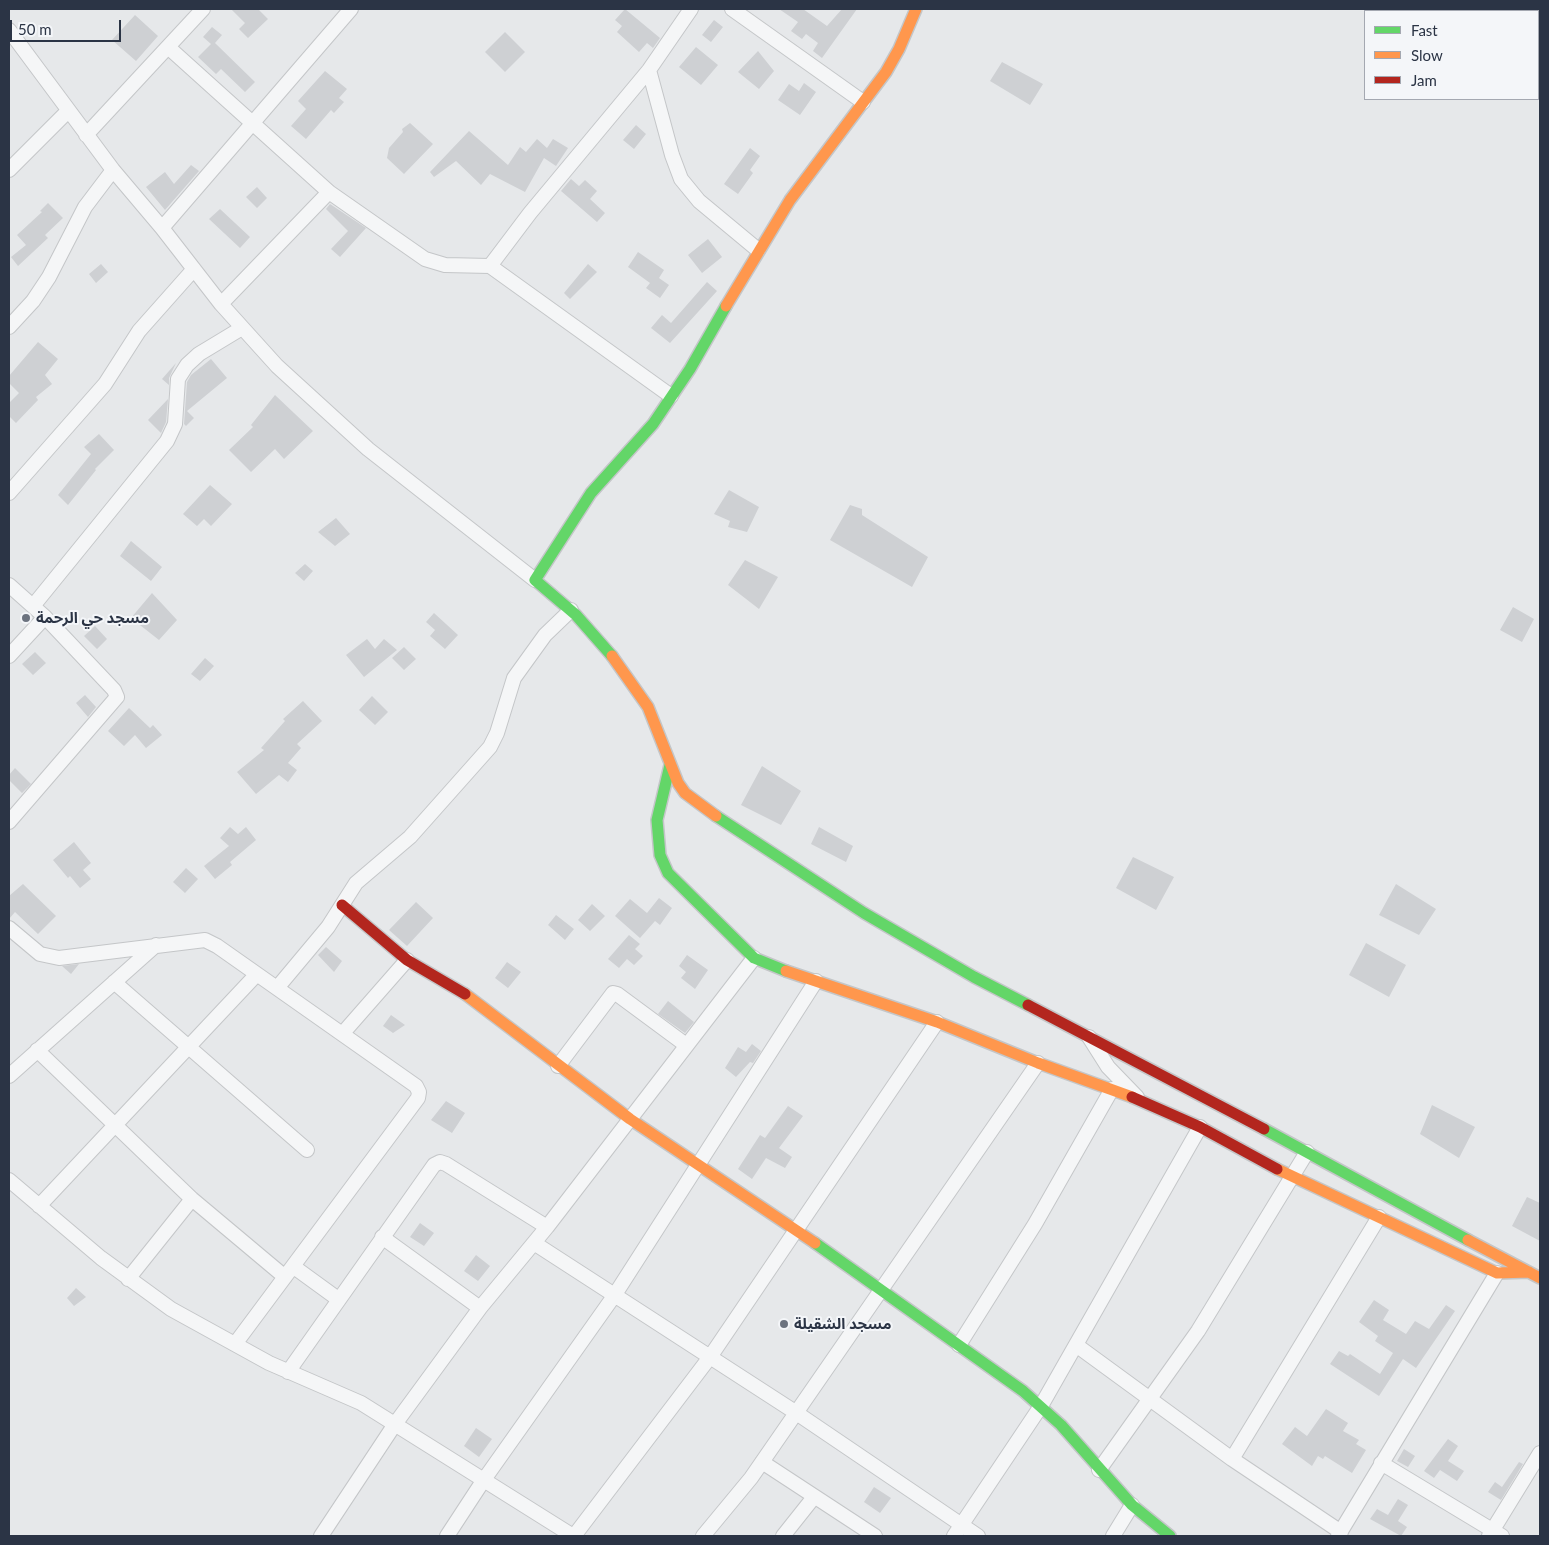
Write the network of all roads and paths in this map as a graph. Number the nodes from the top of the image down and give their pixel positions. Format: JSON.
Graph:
{"nodes":[{"id":1,"x":203,"y":9,"type":"edge"},
{"id":2,"x":351,"y":9,"type":"edge"},
{"id":3,"x":691,"y":9,"type":"edge"},
{"id":4,"x":732,"y":9,"type":"edge"},
{"id":5,"x":914,"y":9,"type":"edge"},
{"id":6,"x":9,"y":30,"type":"edge"},
{"id":7,"x":168,"y":47,"type":"junction"},
{"id":8,"x":649,"y":70,"type":"junction"},
{"id":9,"x":863,"y":102,"type":"junction"},
{"id":10,"x":68,"y":111,"type":"junction"},
{"id":11,"x":251,"y":123,"type":"junction"},
{"id":12,"x":86,"y":134,"type":"junction"},
{"id":13,"x":9,"y":170,"type":"edge"},
{"id":14,"x":113,"y":170,"type":"junction"},
{"id":15,"x":329,"y":192,"type":"junction"},
{"id":16,"x":162,"y":228,"type":"junction"},
{"id":17,"x":758,"y":250,"type":"junction"},
{"id":18,"x":490,"y":266,"type":"junction"},
{"id":19,"x":194,"y":269,"type":"junction"},
{"id":20,"x":220,"y":304,"type":"junction"},
{"id":21,"x":9,"y":327,"type":"edge"},
{"id":22,"x":242,"y":328,"type":"junction"},
{"id":23,"x":672,"y":396,"type":"junction"},
{"id":24,"x":9,"y":494,"type":"edge"},
{"id":25,"x":535,"y":580,"type":"junction"},
{"id":26,"x":9,"y":585,"type":"edge"},
{"id":27,"x":32,"y":606,"type":"junction"},
{"id":28,"x":571,"y":610,"type":"junction"},
{"id":29,"x":45,"y":617,"type":"junction"},
{"id":30,"x":9,"y":656,"type":"edge"},
{"id":31,"x":670,"y":765,"type":"junction"},
{"id":32,"x":9,"y":822,"type":"edge"},
{"id":33,"x":342,"y":905,"type":"junction"},
{"id":34,"x":9,"y":928,"type":"edge"},
{"id":35,"x":156,"y":945,"type":"junction"},
{"id":36,"x":754,"y":958,"type":"junction"},
{"id":37,"x":407,"y":960,"type":"junction"},
{"id":38,"x":257,"y":974,"type":"junction"},
{"id":39,"x":816,"y":981,"type":"junction"},
{"id":40,"x":114,"y":982,"type":"junction"},
{"id":41,"x":277,"y":988,"type":"junction"},
{"id":42,"x":938,"y":1022,"type":"junction"},
{"id":43,"x":343,"y":1033,"type":"junction"},
{"id":44,"x":1089,"y":1037,"type":"junction"},
{"id":45,"x":686,"y":1044,"type":"junction"},
{"id":46,"x":188,"y":1047,"type":"junction"},
{"id":47,"x":37,"y":1050,"type":"junction"},
{"id":48,"x":1038,"y":1063,"type":"junction"},
{"id":49,"x":558,"y":1066,"type":"junction"},
{"id":50,"x":9,"y":1076,"type":"edge"},
{"id":51,"x":1112,"y":1089,"type":"junction"},
{"id":52,"x":1139,"y":1099,"type":"junction"},
{"id":53,"x":630,"y":1118,"type":"junction"},
{"id":54,"x":115,"y":1125,"type":"junction"},
{"id":55,"x":1200,"y":1127,"type":"junction"},
{"id":56,"x":307,"y":1150,"type":"dead end"},
{"id":57,"x":1307,"y":1152,"type":"junction"},
{"id":58,"x":699,"y":1165,"type":"junction"},
{"id":59,"x":1291,"y":1176,"type":"junction"},
{"id":60,"x":9,"y":1180,"type":"edge"},
{"id":61,"x":192,"y":1199,"type":"junction"},
{"id":62,"x":39,"y":1206,"type":"junction"},
{"id":63,"x":1379,"y":1217,"type":"junction"},
{"id":64,"x":547,"y":1227,"type":"junction"},
{"id":65,"x":795,"y":1229,"type":"junction"},
{"id":66,"x":382,"y":1237,"type":"junction"},
{"id":67,"x":534,"y":1243,"type":"junction"},
{"id":68,"x":290,"y":1272,"type":"junction"},
{"id":69,"x":1529,"y":1272,"type":"junction"},
{"id":70,"x":1497,"y":1273,"type":"junction"},
{"id":71,"x":1540,"y":1278,"type":"edge"},
{"id":72,"x":128,"y":1279,"type":"junction"},
{"id":73,"x":881,"y":1291,"type":"junction"},
{"id":74,"x":614,"y":1296,"type":"junction"},
{"id":75,"x":338,"y":1299,"type":"junction"},
{"id":76,"x":480,"y":1308,"type":"junction"},
{"id":77,"x":235,"y":1344,"type":"junction"},
{"id":78,"x":959,"y":1345,"type":"junction"},
{"id":79,"x":1076,"y":1346,"type":"junction"},
{"id":80,"x":710,"y":1357,"type":"junction"},
{"id":81,"x":288,"y":1372,"type":"junction"},
{"id":82,"x":1150,"y":1400,"type":"junction"},
{"id":83,"x":1041,"y":1406,"type":"junction"},
{"id":84,"x":795,"y":1412,"type":"junction"},
{"id":85,"x":394,"y":1424,"type":"junction"},
{"id":86,"x":1540,"y":1453,"type":"edge"},
{"id":87,"x":1232,"y":1458,"type":"junction"},
{"id":88,"x":762,"y":1462,"type":"junction"},
{"id":89,"x":1381,"y":1463,"type":"junction"},
{"id":90,"x":1099,"y":1470,"type":"junction"},
{"id":91,"x":483,"y":1481,"type":"junction"},
{"id":92,"x":814,"y":1497,"type":"junction"},
{"id":93,"x":1132,"y":1506,"type":"junction"},
{"id":94,"x":962,"y":1524,"type":"junction"},
{"id":95,"x":1339,"y":1534,"type":"edge"},
{"id":96,"x":1495,"y":1534,"type":"edge"},
{"id":97,"x":321,"y":1536,"type":"edge"},
{"id":98,"x":447,"y":1536,"type":"edge"},
{"id":99,"x":573,"y":1536,"type":"edge"},
{"id":100,"x":704,"y":1536,"type":"edge"},
{"id":101,"x":782,"y":1536,"type":"edge"},
{"id":102,"x":875,"y":1536,"type":"edge"},
{"id":103,"x":954,"y":1536,"type":"edge"},
{"id":104,"x":978,"y":1536,"type":"edge"},
{"id":105,"x":1113,"y":1536,"type":"edge"},
{"id":106,"x":1170,"y":1536,"type":"edge"}],
"edges":[{"from":1,"to":7,"type":"street"},
{"from":2,"to":11,"type":"street"},
{"from":3,"to":8,"type":"street"},
{"from":4,"to":9,"type":"street"},
{"from":5,"to":9,"type":"street"},
{"from":6,"to":10,"type":"street"},
{"from":7,"to":11,"type":"street"},
{"from":7,"to":12,"type":"street"},
{"from":8,"to":17,"type":"street"},
{"from":8,"to":18,"type":"street"},
{"from":9,"to":17,"type":"street"},
{"from":10,"to":12,"type":"street"},
{"from":10,"to":13,"type":"street"},
{"from":11,"to":15,"type":"street"},
{"from":11,"to":16,"type":"street"},
{"from":12,"to":14,"type":"street"},
{"from":14,"to":16,"type":"street"},
{"from":14,"to":21,"type":"street"},
{"from":15,"to":18,"type":"street"},
{"from":15,"to":20,"type":"street"},
{"from":16,"to":19,"type":"street"},
{"from":17,"to":23,"type":"street"},
{"from":18,"to":23,"type":"street"},
{"from":19,"to":20,"type":"street"},
{"from":19,"to":24,"type":"street"},
{"from":20,"to":22,"type":"street"},
{"from":22,"to":25,"type":"street"},
{"from":22,"to":27,"type":"street"},
{"from":23,"to":25,"type":"street"},
{"from":25,"to":28,"type":"street"},
{"from":26,"to":27,"type":"street"},
{"from":27,"to":29,"type":"street"},
{"from":28,"to":31,"type":"street"},
{"from":28,"to":33,"type":"street"},
{"from":29,"to":30,"type":"street"},
{"from":29,"to":32,"type":"street"},
{"from":31,"to":36,"type":"street"},
{"from":31,"to":44,"type":"street"},
{"from":33,"to":37,"type":"street"},
{"from":33,"to":41,"type":"street"},
{"from":34,"to":35,"type":"street"},
{"from":35,"to":38,"type":"street"},
{"from":35,"to":40,"type":"street"},
{"from":36,"to":39,"type":"street"},
{"from":36,"to":45,"type":"street"},
{"from":37,"to":43,"type":"street"},
{"from":37,"to":49,"type":"street"},
{"from":38,"to":41,"type":"street"},
{"from":38,"to":46,"type":"street"},
{"from":39,"to":42,"type":"street"},
{"from":39,"to":58,"type":"street"},
{"from":40,"to":46,"type":"street"},
{"from":40,"to":47,"type":"street"},
{"from":41,"to":43,"type":"street"},
{"from":42,"to":48,"type":"street"},
{"from":42,"to":65,"type":"street"},
{"from":43,"to":68,"type":"street"},
{"from":44,"to":52,"type":"street"},
{"from":44,"to":57,"type":"street"},
{"from":45,"to":49,"type":"street"},
{"from":45,"to":53,"type":"street"},
{"from":46,"to":54,"type":"street"},
{"from":46,"to":56,"type":"street"},
{"from":47,"to":50,"type":"street"},
{"from":47,"to":54,"type":"street"},
{"from":48,"to":51,"type":"street"},
{"from":48,"to":73,"type":"street"},
{"from":49,"to":53,"type":"street"},
{"from":51,"to":52,"type":"street"},
{"from":51,"to":78,"type":"street"},
{"from":52,"to":55,"type":"street"},
{"from":53,"to":58,"type":"street"},
{"from":53,"to":64,"type":"street"},
{"from":54,"to":61,"type":"street"},
{"from":54,"to":62,"type":"street"},
{"from":55,"to":59,"type":"street"},
{"from":55,"to":79,"type":"street"},
{"from":57,"to":59,"type":"street"},
{"from":57,"to":69,"type":"street"},
{"from":58,"to":65,"type":"street"},
{"from":58,"to":74,"type":"street"},
{"from":59,"to":63,"type":"street"},
{"from":59,"to":82,"type":"street"},
{"from":60,"to":62,"type":"street"},
{"from":61,"to":68,"type":"street"},
{"from":61,"to":72,"type":"street"},
{"from":62,"to":72,"type":"street"},
{"from":63,"to":70,"type":"street"},
{"from":63,"to":87,"type":"street"},
{"from":64,"to":66,"type":"street"},
{"from":64,"to":67,"type":"street"},
{"from":65,"to":73,"type":"street"},
{"from":65,"to":80,"type":"street"},
{"from":66,"to":75,"type":"street"},
{"from":66,"to":76,"type":"street"},
{"from":67,"to":74,"type":"street"},
{"from":67,"to":76,"type":"street"},
{"from":68,"to":75,"type":"street"},
{"from":68,"to":77,"type":"street"},
{"from":69,"to":70,"type":"street"},
{"from":69,"to":71,"type":"street"},
{"from":70,"to":89,"type":"street"},
{"from":72,"to":77,"type":"street"},
{"from":73,"to":78,"type":"street"},
{"from":73,"to":84,"type":"street"},
{"from":74,"to":80,"type":"street"},
{"from":74,"to":91,"type":"street"},
{"from":75,"to":81,"type":"street"},
{"from":76,"to":85,"type":"street"},
{"from":77,"to":81,"type":"street"},
{"from":78,"to":83,"type":"street"},
{"from":79,"to":82,"type":"street"},
{"from":79,"to":83,"type":"street"},
{"from":80,"to":84,"type":"street"},
{"from":80,"to":99,"type":"street"},
{"from":81,"to":85,"type":"street"},
{"from":82,"to":87,"type":"street"},
{"from":82,"to":90,"type":"street"},
{"from":83,"to":90,"type":"street"},
{"from":83,"to":94,"type":"street"},
{"from":84,"to":88,"type":"street"},
{"from":84,"to":94,"type":"street"},
{"from":85,"to":91,"type":"street"},
{"from":85,"to":97,"type":"street"},
{"from":86,"to":96,"type":"street"},
{"from":87,"to":95,"type":"street"},
{"from":88,"to":92,"type":"street"},
{"from":88,"to":100,"type":"street"},
{"from":89,"to":95,"type":"street"},
{"from":89,"to":96,"type":"street"},
{"from":90,"to":93,"type":"street"},
{"from":91,"to":98,"type":"street"},
{"from":91,"to":99,"type":"street"},
{"from":92,"to":101,"type":"street"},
{"from":92,"to":102,"type":"street"},
{"from":93,"to":105,"type":"street"},
{"from":93,"to":106,"type":"street"},
{"from":94,"to":103,"type":"street"},
{"from":94,"to":104,"type":"street"}]}
